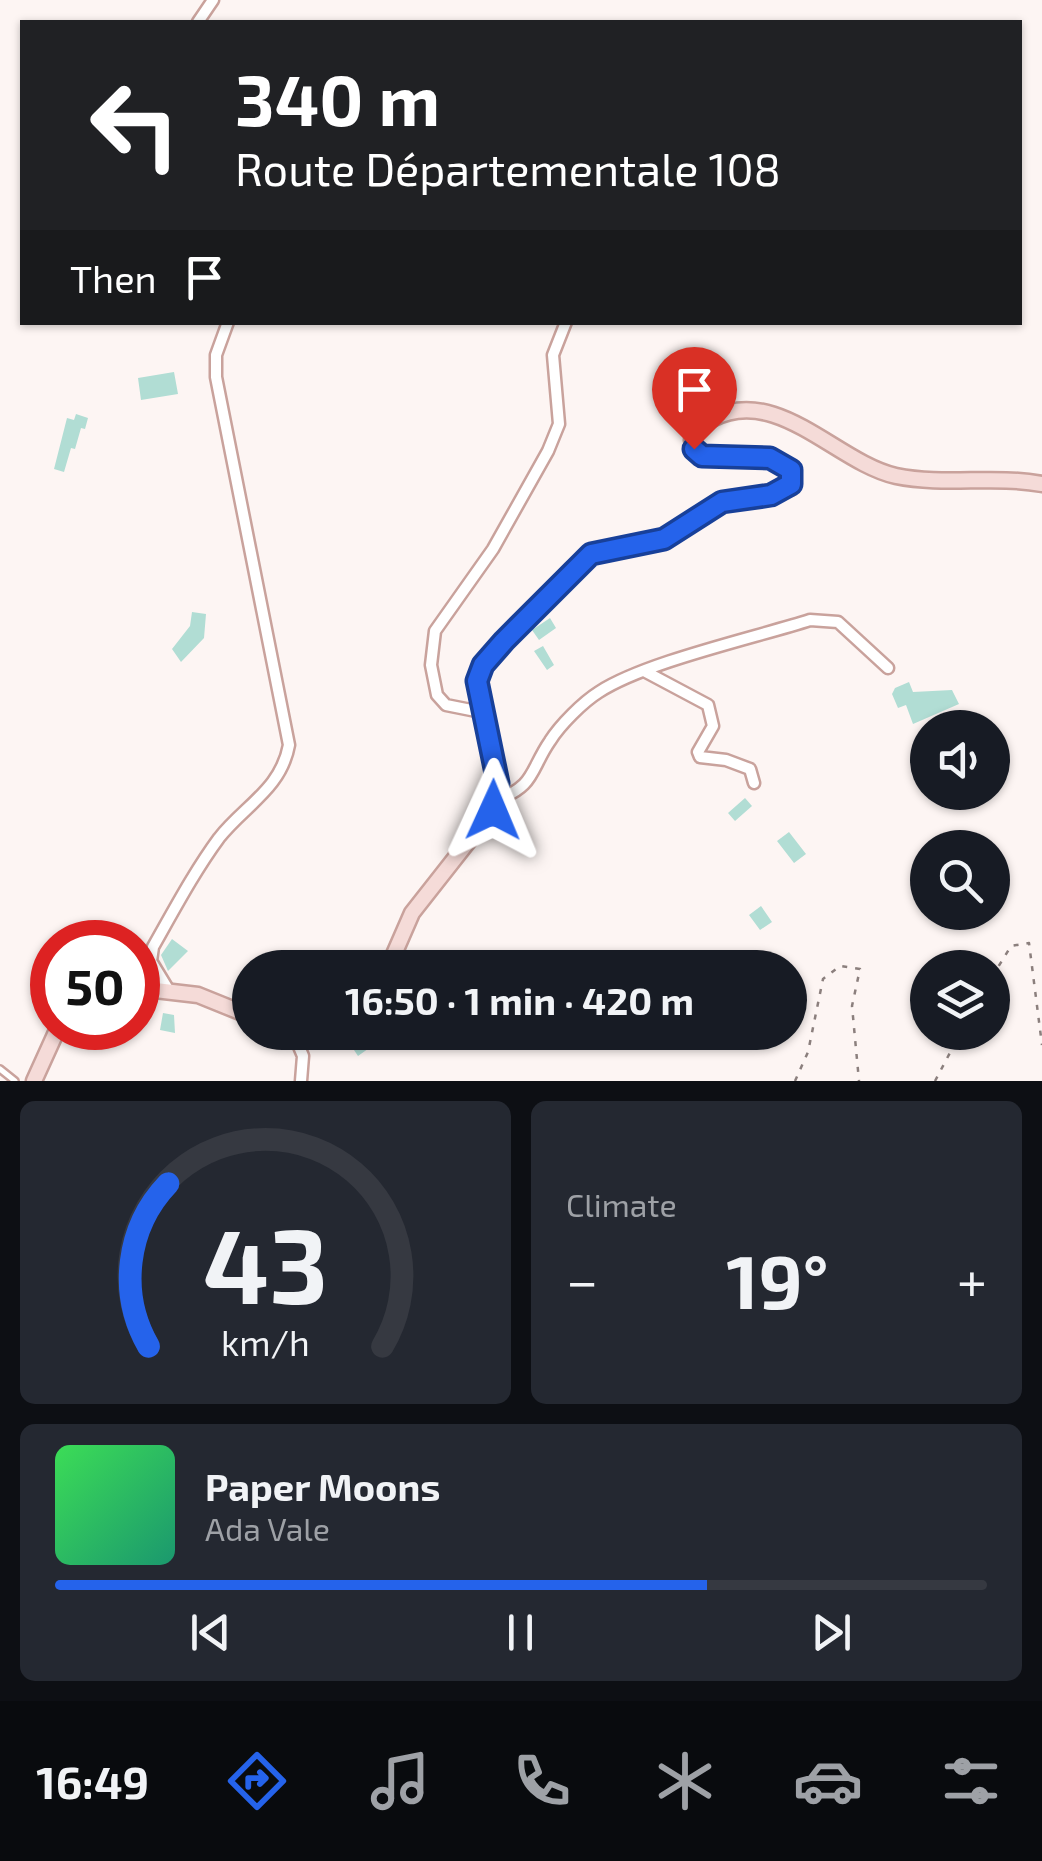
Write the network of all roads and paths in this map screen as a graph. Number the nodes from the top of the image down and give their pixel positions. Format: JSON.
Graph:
{"nodes":[{"id":1,"x":227,"y":325,"type":"edge"},
{"id":2,"x":565,"y":325,"type":"edge"},
{"id":3,"x":1042,"y":484,"type":"edge"},
{"id":4,"x":888,"y":668,"type":"dead end"},
{"id":5,"x":646,"y":672,"type":"junction"},
{"id":6,"x":481,"y":712,"type":"junction"},
{"id":7,"x":754,"y":784,"type":"dead end"},
{"id":8,"x":496,"y":800,"type":"junction"},
{"id":9,"x":396,"y":950,"type":"edge"},
{"id":10,"x":1009,"y":950,"type":"edge"},
{"id":11,"x":160,"y":989,"type":"edge"},
{"id":12,"x":168,"y":989,"type":"junction"},
{"id":13,"x":232,"y":1009,"type":"edge"},
{"id":14,"x":1042,"y":1045,"type":"edge"},
{"id":15,"x":48,"y":1050,"type":"edge"},
{"id":16,"x":299,"y":1050,"type":"edge"},
{"id":17,"x":951,"y":1050,"type":"edge"},
{"id":18,"x":0,"y":1069,"type":"edge"},
{"id":19,"x":15,"y":1081,"type":"edge"},
{"id":20,"x":34,"y":1081,"type":"edge"},
{"id":21,"x":302,"y":1081,"type":"edge"},
{"id":22,"x":795,"y":1081,"type":"edge"},
{"id":23,"x":858,"y":1081,"type":"edge"},
{"id":24,"x":935,"y":1081,"type":"edge"}],
"edges":[{"from":1,"to":12,"type":"street"},
{"from":2,"to":6,"type":"street"},
{"from":3,"to":6,"type":"main road"},
{"from":4,"to":5,"type":"street"},
{"from":5,"to":7,"type":"street"},
{"from":5,"to":8,"type":"street"},
{"from":6,"to":8,"type":"main road"},
{"from":8,"to":9,"type":"main road"},
{"from":10,"to":14,"type":"path"},
{"from":11,"to":12,"type":"main road"},
{"from":12,"to":13,"type":"main road"},
{"from":15,"to":20,"type":"main road"},
{"from":16,"to":21,"type":"street"},
{"from":17,"to":24,"type":"path"},
{"from":18,"to":19,"type":"lane"},
{"from":22,"to":23,"type":"path"}]}
